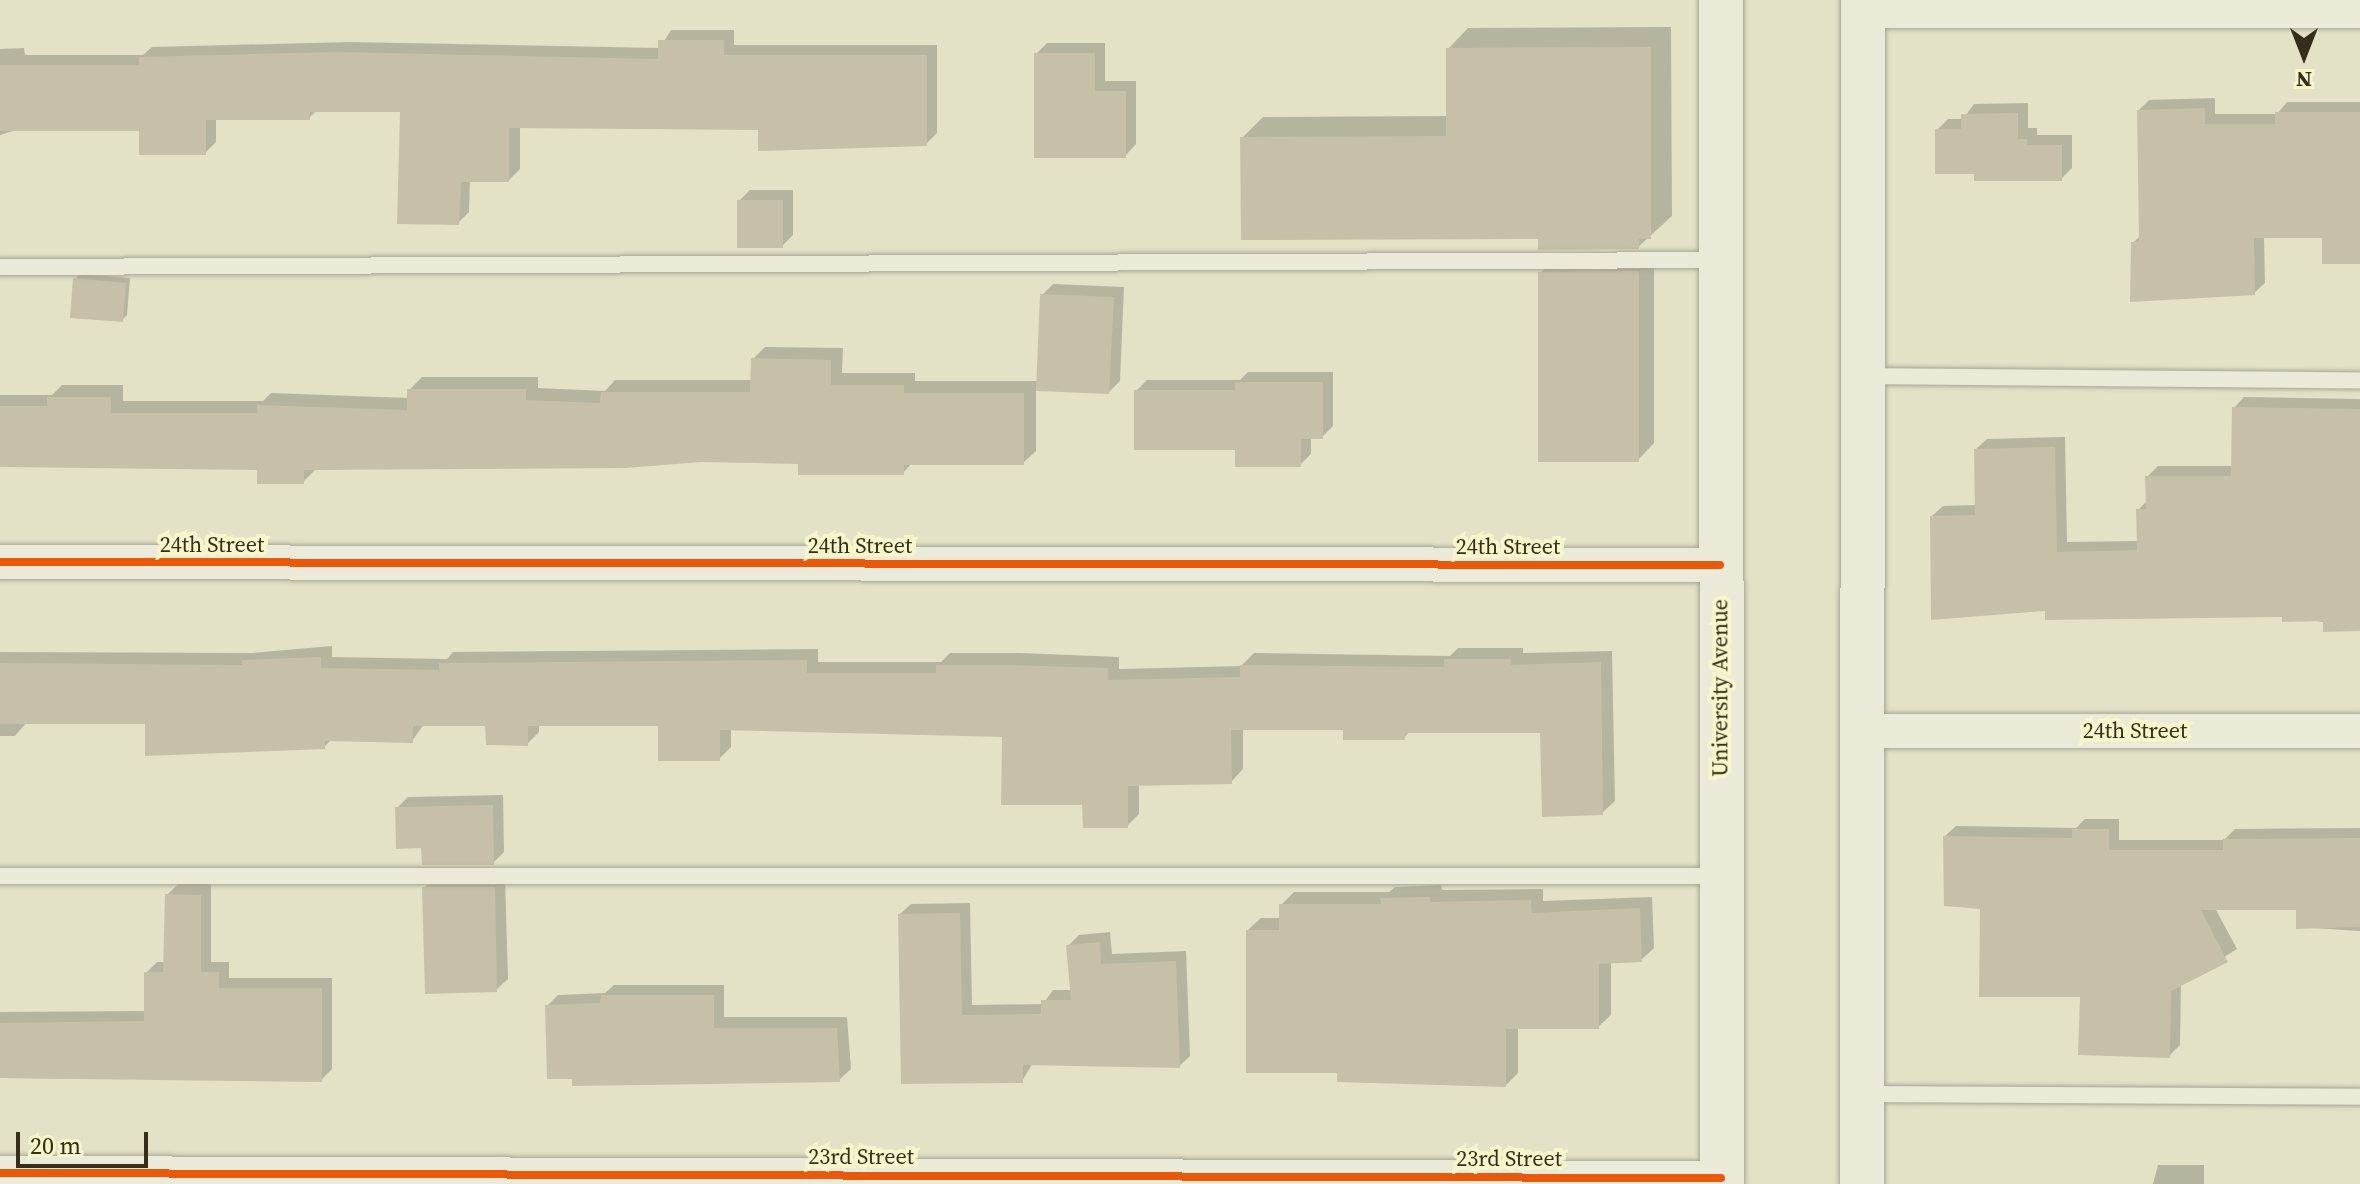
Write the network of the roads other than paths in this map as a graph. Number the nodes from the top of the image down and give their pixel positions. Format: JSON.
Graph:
{"nodes":[{"id":1,"x":1721,"y":0,"type":"edge"},
{"id":2,"x":1863,"y":5,"type":"edge"},
{"id":3,"x":2360,"y":11,"type":"edge"},
{"id":4,"x":1720,"y":260,"type":"junction"},
{"id":5,"x":0,"y":267,"type":"edge"},
{"id":6,"x":1863,"y":376,"type":"junction"},
{"id":7,"x":2360,"y":380,"type":"edge"},
{"id":8,"x":0,"y":562,"type":"edge"},
{"id":9,"x":1720,"y":565,"type":"junction"},
{"id":10,"x":1862,"y":731,"type":"junction"},
{"id":11,"x":2360,"y":731,"type":"edge"},
{"id":12,"x":0,"y":876,"type":"edge"},
{"id":13,"x":1721,"y":876,"type":"junction"},
{"id":14,"x":1862,"y":1094,"type":"junction"},
{"id":15,"x":2360,"y":1097,"type":"edge"},
{"id":16,"x":0,"y":1173,"type":"edge"},
{"id":17,"x":1722,"y":1181,"type":"edge"},
{"id":18,"x":1862,"y":1184,"type":"edge"}],
"edges":[{"from":1,"to":4,"type":"main road","name":"University Avenue"},
{"from":2,"to":3,"type":"street"},
{"from":2,"to":6,"type":"main road"},
{"from":4,"to":5,"type":"lane"},
{"from":4,"to":9,"type":"main road","name":"University Avenue"},
{"from":6,"to":7,"type":"lane"},
{"from":6,"to":10,"type":"main road"},
{"from":8,"to":9,"type":"street","name":"24th Street"},
{"from":9,"to":13,"type":"main road","name":"University Avenue"},
{"from":10,"to":11,"type":"street","name":"24th Street"},
{"from":10,"to":14,"type":"main road"},
{"from":12,"to":13,"type":"lane"},
{"from":13,"to":17,"type":"main road","name":"University Avenue"},
{"from":14,"to":15,"type":"lane"},
{"from":14,"to":18,"type":"main road"},
{"from":16,"to":17,"type":"street","name":"23rd Street"}]}
